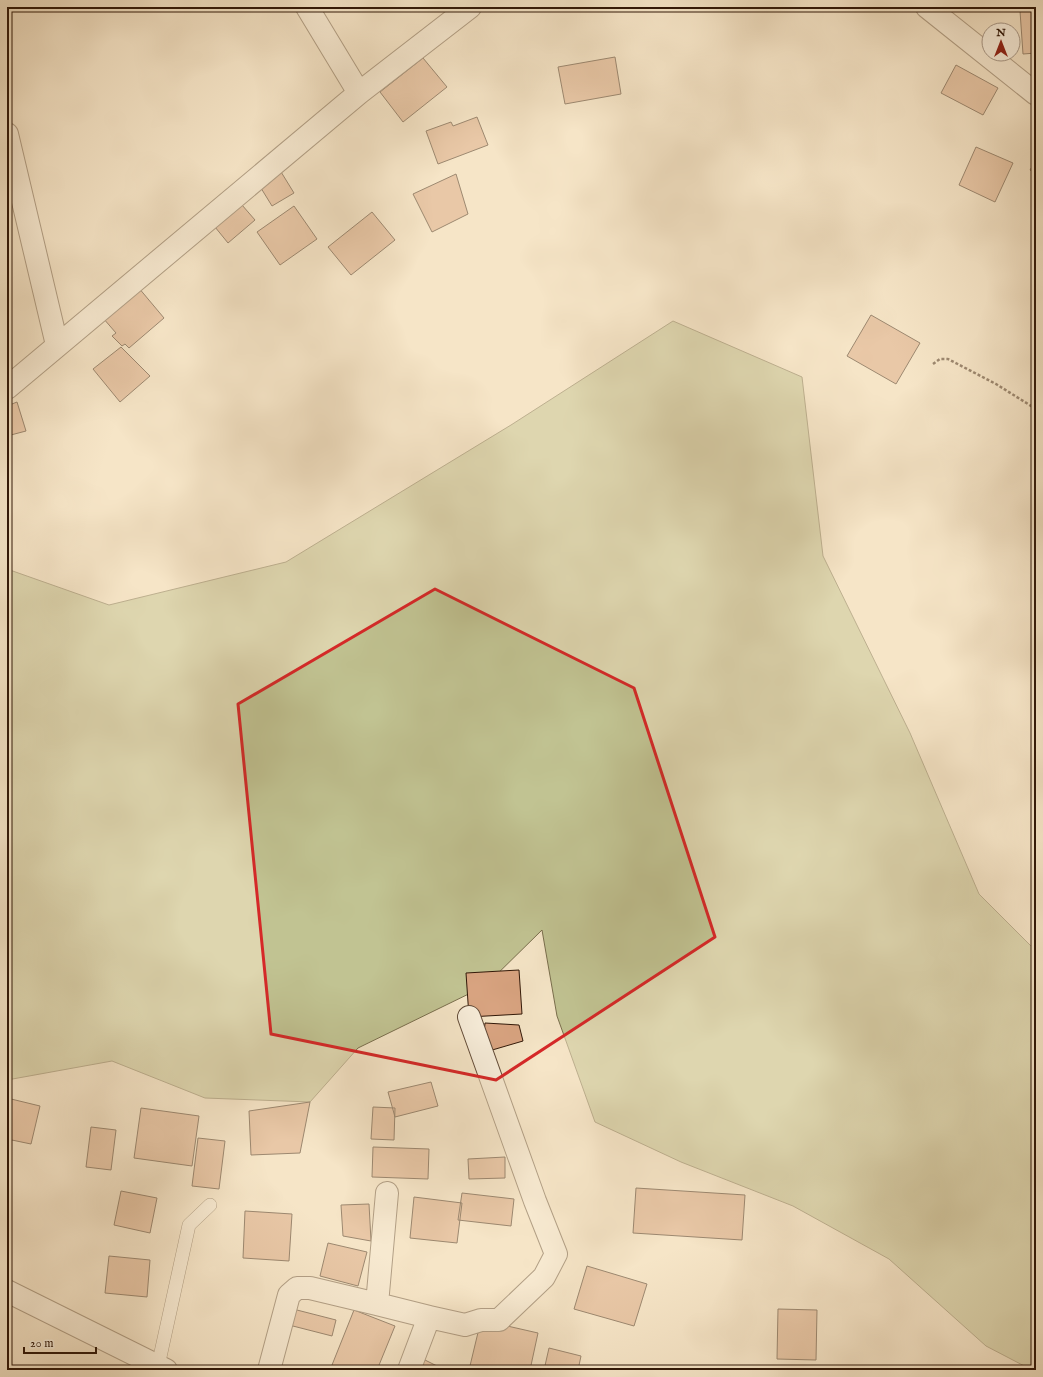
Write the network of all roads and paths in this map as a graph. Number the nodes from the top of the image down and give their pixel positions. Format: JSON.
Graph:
{"nodes":[{"id":1,"x":307,"y":7,"type":"edge"},
{"id":2,"x":470,"y":7,"type":"edge"},
{"id":3,"x":928,"y":7,"type":"edge"},
{"id":4,"x":359,"y":93,"type":"junction"},
{"id":5,"x":1036,"y":94,"type":"edge"},
{"id":6,"x":7,"y":134,"type":"edge"},
{"id":7,"x":57,"y":345,"type":"junction"},
{"id":8,"x":933,"y":364,"type":"dead end"},
{"id":9,"x":7,"y":388,"type":"edge"},
{"id":10,"x":1036,"y":410,"type":"edge"},
{"id":11,"x":469,"y":1017,"type":"dead end"},
{"id":12,"x":387,"y":1193,"type":"dead end"},
{"id":13,"x":210,"y":1205,"type":"dead end"},
{"id":14,"x":7,"y":1291,"type":"edge"},
{"id":15,"x":378,"y":1304,"type":"junction"},
{"id":16,"x":429,"y":1317,"type":"junction"},
{"id":17,"x":162,"y":1368,"type":"edge"},
{"id":18,"x":269,"y":1370,"type":"edge"},
{"id":19,"x":409,"y":1370,"type":"edge"}],
"edges":[{"from":1,"to":4,"type":"street"},
{"from":2,"to":4,"type":"street"},
{"from":3,"to":5,"type":"street"},
{"from":4,"to":7,"type":"street"},
{"from":6,"to":7,"type":"street"},
{"from":7,"to":9,"type":"street"},
{"from":8,"to":10,"type":"path"},
{"from":11,"to":16,"type":"street"},
{"from":12,"to":15,"type":"street"},
{"from":13,"to":17,"type":"lane"},
{"from":14,"to":17,"type":"street"},
{"from":15,"to":16,"type":"street"},
{"from":15,"to":18,"type":"street"},
{"from":16,"to":19,"type":"street"}]}
